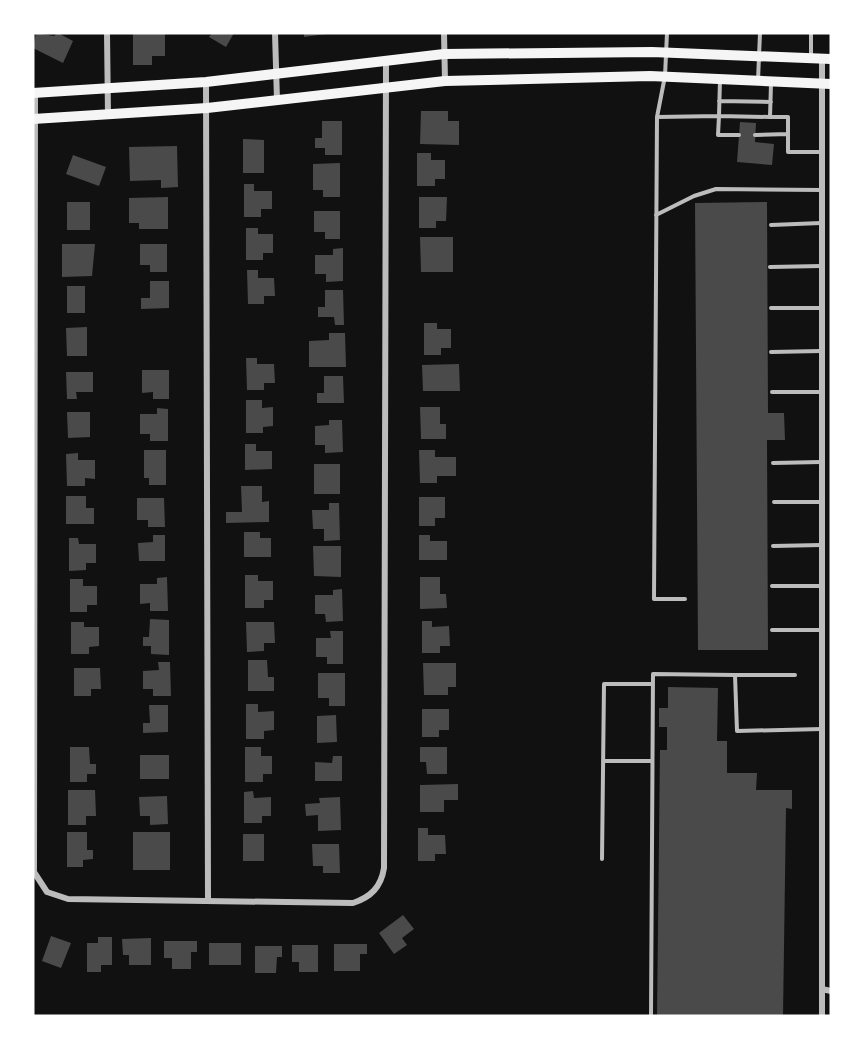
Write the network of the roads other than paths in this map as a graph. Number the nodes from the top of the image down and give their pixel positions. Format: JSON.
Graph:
{"nodes":[{"id":1,"x":106,"y":33,"type":"edge"},
{"id":2,"x":276,"y":33,"type":"edge"},
{"id":3,"x":444,"y":33,"type":"edge"},
{"id":4,"x":667,"y":33,"type":"edge"},
{"id":5,"x":760,"y":33,"type":"edge"},
{"id":6,"x":811,"y":33,"type":"edge"},
{"id":7,"x":666,"y":52,"type":"junction"},
{"id":8,"x":444,"y":54,"type":"junction"},
{"id":9,"x":759,"y":56,"type":"junction"},
{"id":10,"x":821,"y":58,"type":"edge"},
{"id":11,"x":386,"y":61,"type":"junction"},
{"id":12,"x":276,"y":75,"type":"junction"},
{"id":13,"x":665,"y":76,"type":"junction"},
{"id":14,"x":720,"y":79,"type":"junction"},
{"id":15,"x":445,"y":81,"type":"junction"},
{"id":16,"x":758,"y":81,"type":"junction"},
{"id":17,"x":206,"y":82,"type":"junction"},
{"id":18,"x":771,"y":82,"type":"junction"},
{"id":19,"x":826,"y":84,"type":"edge"},
{"id":20,"x":387,"y":87,"type":"junction"},
{"id":21,"x":108,"y":90,"type":"junction"},
{"id":22,"x":34,"y":93,"type":"edge"},
{"id":23,"x":277,"y":100,"type":"junction"},
{"id":24,"x":719,"y":101,"type":"junction"},
{"id":25,"x":771,"y":102,"type":"junction"},
{"id":26,"x":207,"y":108,"type":"junction"},
{"id":27,"x":108,"y":116,"type":"junction"},
{"id":28,"x":719,"y":116,"type":"junction"},
{"id":29,"x":657,"y":117,"type":"junction"},
{"id":30,"x":770,"y":117,"type":"junction"},
{"id":31,"x":34,"y":119,"type":"edge"},
{"id":32,"x":788,"y":134,"type":"junction"},
{"id":33,"x":739,"y":135,"type":"dead end"},
{"id":34,"x":755,"y":135,"type":"dead end"},
{"id":35,"x":822,"y":152,"type":"junction"},
{"id":36,"x":822,"y":190,"type":"junction"},
{"id":37,"x":656,"y":215,"type":"junction"},
{"id":38,"x":821,"y":223,"type":"junction"},
{"id":39,"x":771,"y":225,"type":"dead end"},
{"id":40,"x":821,"y":266,"type":"junction"},
{"id":41,"x":770,"y":267,"type":"dead end"},
{"id":42,"x":821,"y":275,"type":"junction"},
{"id":43,"x":831,"y":275,"type":"edge"},
{"id":44,"x":771,"y":308,"type":"dead end"},
{"id":45,"x":821,"y":308,"type":"junction"},
{"id":46,"x":821,"y":351,"type":"junction"},
{"id":47,"x":771,"y":352,"type":"dead end"},
{"id":48,"x":772,"y":392,"type":"dead end"},
{"id":49,"x":821,"y":392,"type":"junction"},
{"id":50,"x":821,"y":462,"type":"junction"},
{"id":51,"x":831,"y":462,"type":"edge"},
{"id":52,"x":773,"y":463,"type":"dead end"},
{"id":53,"x":822,"y":501,"type":"junction"},
{"id":54,"x":774,"y":502,"type":"dead end"},
{"id":55,"x":822,"y":545,"type":"junction"},
{"id":56,"x":773,"y":546,"type":"dead end"},
{"id":57,"x":772,"y":586,"type":"dead end"},
{"id":58,"x":822,"y":586,"type":"junction"},
{"id":59,"x":685,"y":599,"type":"dead end"},
{"id":60,"x":772,"y":630,"type":"dead end"},
{"id":61,"x":822,"y":630,"type":"junction"},
{"id":62,"x":822,"y":648,"type":"junction"},
{"id":63,"x":831,"y":648,"type":"edge"},
{"id":64,"x":735,"y":675,"type":"junction"},
{"id":65,"x":795,"y":675,"type":"dead end"},
{"id":66,"x":653,"y":684,"type":"junction"},
{"id":67,"x":822,"y":729,"type":"junction"},
{"id":68,"x":603,"y":761,"type":"junction"},
{"id":69,"x":652,"y":761,"type":"junction"},
{"id":70,"x":822,"y":823,"type":"junction"},
{"id":71,"x":831,"y":823,"type":"edge"},
{"id":72,"x":603,"y":859,"type":"dead end"},
{"id":73,"x":208,"y":901,"type":"junction"},
{"id":74,"x":822,"y":989,"type":"junction"},
{"id":75,"x":831,"y":992,"type":"edge"},
{"id":76,"x":651,"y":1016,"type":"edge"},
{"id":77,"x":822,"y":1016,"type":"edge"}],
"edges":[{"from":1,"to":21,"type":"street"},
{"from":2,"to":12,"type":"street"},
{"from":3,"to":8,"type":"street"},
{"from":4,"to":7,"type":"lane"},
{"from":5,"to":9,"type":"lane"},
{"from":6,"to":10,"type":"lane"},
{"from":7,"to":8,"type":"main road"},
{"from":7,"to":9,"type":"main road"},
{"from":7,"to":13,"type":"lane"},
{"from":8,"to":11,"type":"main road"},
{"from":8,"to":15,"type":"street"},
{"from":9,"to":10,"type":"main road"},
{"from":9,"to":16,"type":"lane"},
{"from":10,"to":19,"type":"street"},
{"from":11,"to":12,"type":"main road"},
{"from":11,"to":20,"type":"street"},
{"from":12,"to":17,"type":"main road"},
{"from":12,"to":23,"type":"street"},
{"from":13,"to":14,"type":"main road"},
{"from":13,"to":15,"type":"main road"},
{"from":13,"to":29,"type":"lane"},
{"from":14,"to":16,"type":"main road"},
{"from":14,"to":24,"type":"lane"},
{"from":15,"to":20,"type":"main road"},
{"from":16,"to":18,"type":"main road"},
{"from":17,"to":21,"type":"main road"},
{"from":17,"to":26,"type":"street"},
{"from":18,"to":19,"type":"main road"},
{"from":18,"to":25,"type":"lane"},
{"from":19,"to":35,"type":"street"},
{"from":20,"to":23,"type":"main road"},
{"from":20,"to":73,"type":"street"},
{"from":21,"to":22,"type":"main road"},
{"from":21,"to":27,"type":"street"},
{"from":22,"to":31,"type":"street"},
{"from":23,"to":26,"type":"main road"},
{"from":24,"to":25,"type":"lane"},
{"from":24,"to":28,"type":"lane"},
{"from":25,"to":30,"type":"lane"},
{"from":26,"to":27,"type":"main road"},
{"from":26,"to":73,"type":"street"},
{"from":27,"to":31,"type":"main road"},
{"from":28,"to":29,"type":"lane"},
{"from":28,"to":30,"type":"lane"},
{"from":28,"to":33,"type":"lane"},
{"from":29,"to":37,"type":"lane"},
{"from":30,"to":32,"type":"lane"},
{"from":31,"to":73,"type":"street"},
{"from":32,"to":34,"type":"lane"},
{"from":32,"to":35,"type":"lane"},
{"from":35,"to":36,"type":"street"},
{"from":36,"to":37,"type":"lane"},
{"from":36,"to":38,"type":"street"},
{"from":37,"to":59,"type":"lane"},
{"from":38,"to":39,"type":"lane"},
{"from":38,"to":40,"type":"street"},
{"from":40,"to":41,"type":"lane"},
{"from":40,"to":42,"type":"street"},
{"from":42,"to":43,"type":"street"},
{"from":42,"to":45,"type":"street"},
{"from":44,"to":45,"type":"lane"},
{"from":45,"to":46,"type":"street"},
{"from":46,"to":47,"type":"lane"},
{"from":46,"to":49,"type":"street"},
{"from":48,"to":49,"type":"lane"},
{"from":49,"to":50,"type":"street"},
{"from":50,"to":51,"type":"street"},
{"from":50,"to":52,"type":"lane"},
{"from":50,"to":53,"type":"street"},
{"from":53,"to":54,"type":"lane"},
{"from":53,"to":55,"type":"street"},
{"from":55,"to":56,"type":"lane"},
{"from":55,"to":58,"type":"street"},
{"from":57,"to":58,"type":"lane"},
{"from":58,"to":61,"type":"street"},
{"from":60,"to":61,"type":"lane"},
{"from":61,"to":62,"type":"street"},
{"from":62,"to":63,"type":"street"},
{"from":62,"to":67,"type":"street"},
{"from":64,"to":65,"type":"lane"},
{"from":64,"to":66,"type":"lane"},
{"from":64,"to":67,"type":"lane"},
{"from":66,"to":68,"type":"lane"},
{"from":66,"to":69,"type":"lane"},
{"from":67,"to":70,"type":"street"},
{"from":68,"to":69,"type":"lane"},
{"from":68,"to":72,"type":"lane"},
{"from":69,"to":76,"type":"lane"},
{"from":70,"to":71,"type":"street"},
{"from":70,"to":74,"type":"street"},
{"from":74,"to":75,"type":"street"},
{"from":74,"to":77,"type":"street"}]}
